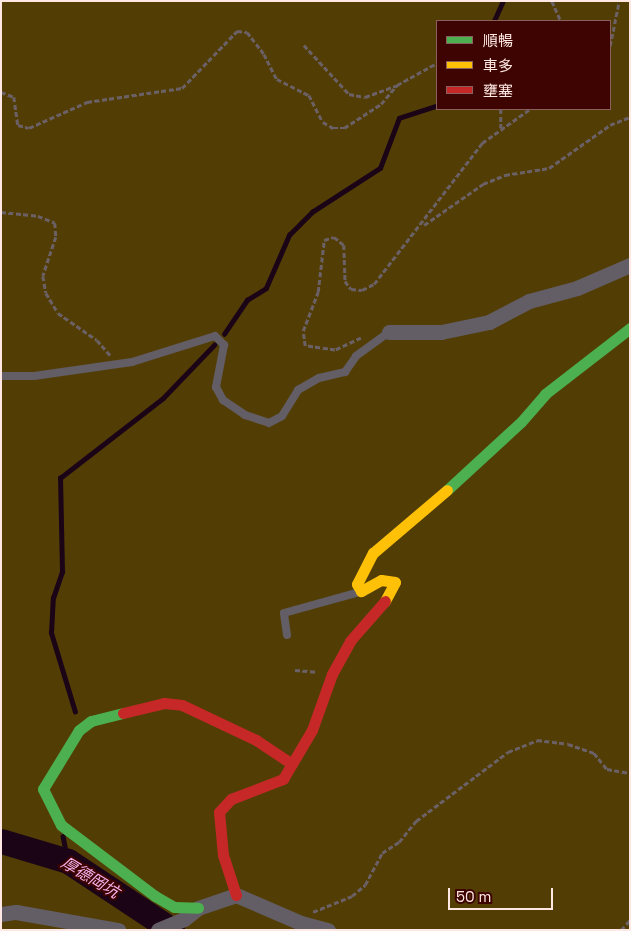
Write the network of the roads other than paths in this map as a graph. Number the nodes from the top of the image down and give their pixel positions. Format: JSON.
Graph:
{"nodes":[{"id":1,"x":630,"y":265,"type":"edge"},
{"id":2,"x":630,"y":328,"type":"edge"},
{"id":3,"x":389,"y":332,"type":"joint"},
{"id":4,"x":1,"y":376,"type":"edge"},
{"id":5,"x":361,"y":591,"type":"junction"},
{"id":6,"x":287,"y":635,"type":"dead end"},
{"id":7,"x":292,"y":764,"type":"junction"},
{"id":8,"x":236,"y":895,"type":"junction"},
{"id":9,"x":198,"y":908,"type":"junction"},
{"id":10,"x":1,"y":914,"type":"edge"},
{"id":11,"x":118,"y":930,"type":"edge"},
{"id":12,"x":158,"y":930,"type":"edge"},
{"id":13,"x":328,"y":930,"type":"edge"}],
"edges":[{"from":1,"to":3,"type":"street"},
{"from":2,"to":5,"type":"street"},
{"from":3,"to":4,"type":"lane"},
{"from":5,"to":6,"type":"lane"},
{"from":5,"to":7,"type":"street"},
{"from":7,"to":8,"type":"street"},
{"from":7,"to":9,"type":"street"},
{"from":8,"to":9,"type":"street"},
{"from":8,"to":13,"type":"street"},
{"from":9,"to":12,"type":"street"},
{"from":10,"to":11,"type":"street"}]}
